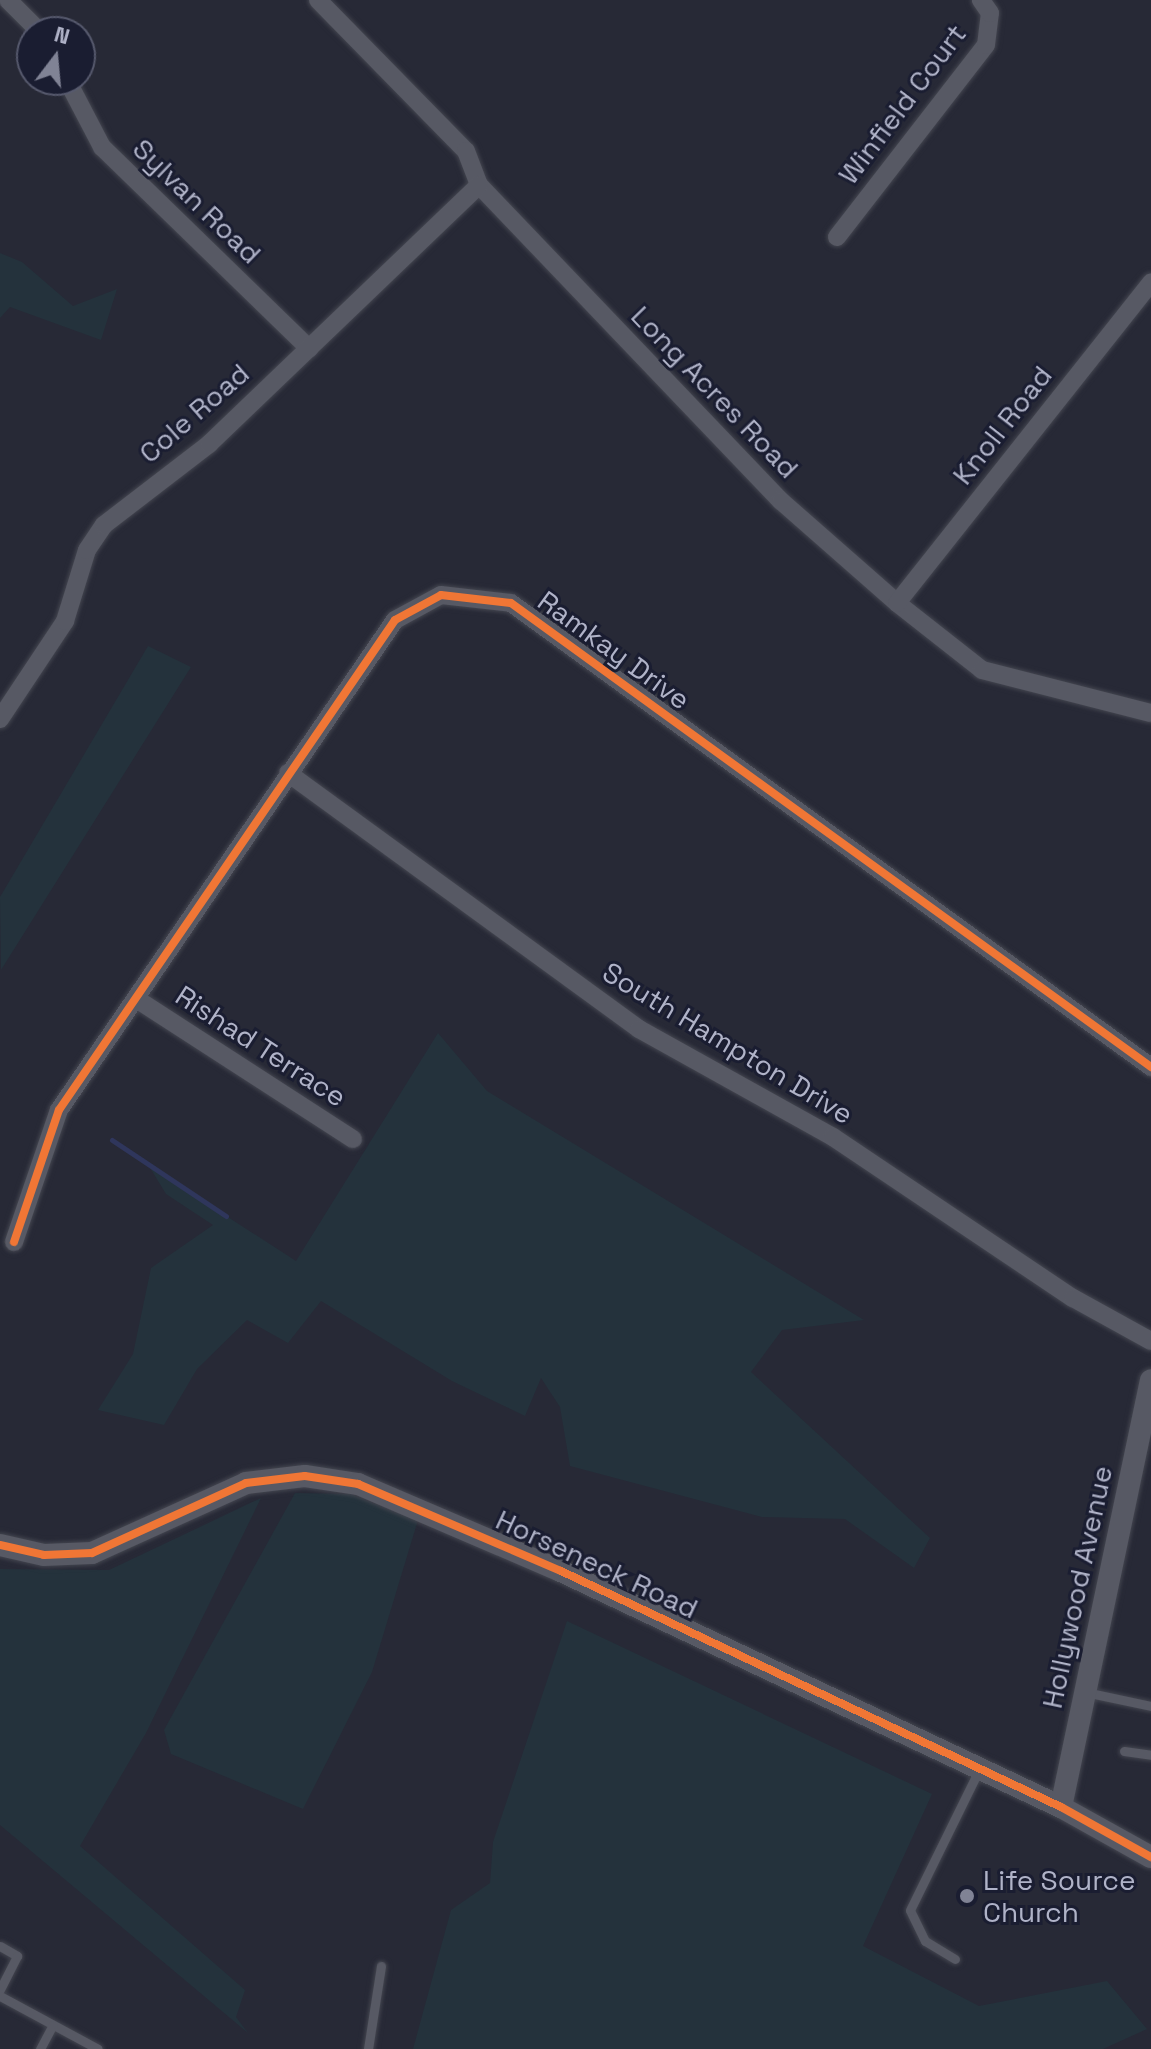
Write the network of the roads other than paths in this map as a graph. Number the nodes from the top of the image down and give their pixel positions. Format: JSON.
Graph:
{"nodes":[{"id":1,"x":8,"y":0,"type":"edge"},
{"id":2,"x":318,"y":0,"type":"edge"},
{"id":3,"x":981,"y":0,"type":"edge"},
{"id":4,"x":24,"y":16,"type":"edge"},
{"id":5,"x":75,"y":96,"type":"edge"},
{"id":6,"x":479,"y":185,"type":"junction"},
{"id":7,"x":837,"y":237,"type":"dead end"},
{"id":8,"x":1151,"y":282,"type":"edge"},
{"id":9,"x":309,"y":348,"type":"junction"},
{"id":10,"x":897,"y":603,"type":"junction"},
{"id":11,"x":1151,"y":713,"type":"edge"},
{"id":12,"x":0,"y":719,"type":"edge"},
{"id":13,"x":288,"y":773,"type":"junction"},
{"id":14,"x":138,"y":1000,"type":"junction"},
{"id":15,"x":1151,"y":1067,"type":"edge"},
{"id":16,"x":353,"y":1139,"type":"dead end"},
{"id":17,"x":14,"y":1242,"type":"dead end"},
{"id":18,"x":1151,"y":1341,"type":"edge"},
{"id":19,"x":1151,"y":1380,"type":"edge"},
{"id":20,"x":1147,"y":1422,"type":"edge"},
{"id":21,"x":0,"y":1545,"type":"edge"},
{"id":22,"x":1085,"y":1692,"type":"junction"},
{"id":23,"x":1151,"y":1706,"type":"edge"},
{"id":24,"x":1124,"y":1751,"type":"dead end"},
{"id":25,"x":1151,"y":1755,"type":"edge"},
{"id":26,"x":980,"y":1768,"type":"junction"},
{"id":27,"x":1061,"y":1807,"type":"junction"},
{"id":28,"x":1151,"y":1857,"type":"edge"},
{"id":29,"x":0,"y":1946,"type":"edge"},
{"id":30,"x":955,"y":1959,"type":"dead end"},
{"id":31,"x":381,"y":1966,"type":"dead end"},
{"id":32,"x":0,"y":1993,"type":"edge"},
{"id":33,"x":53,"y":2025,"type":"junction"},
{"id":34,"x":40,"y":2049,"type":"edge"},
{"id":35,"x":98,"y":2049,"type":"edge"},
{"id":36,"x":368,"y":2049,"type":"edge"}],
"edges":[{"from":1,"to":4,"type":"street"},
{"from":2,"to":6,"type":"street","name":"Long Acres Road"},
{"from":3,"to":7,"type":"street","name":"Winfield Court"},
{"from":5,"to":9,"type":"street","name":"Sylvan Road"},
{"from":6,"to":9,"type":"street","name":"Cole Road"},
{"from":6,"to":10,"type":"street","name":"Long Acres Road"},
{"from":8,"to":10,"type":"street","name":"Knoll Road"},
{"from":9,"to":12,"type":"street","name":"Cole Road"},
{"from":10,"to":11,"type":"street","name":"Long Acres Road"},
{"from":13,"to":14,"type":"street","name":"Ramkay Drive"},
{"from":13,"to":15,"type":"street","name":"Ramkay Drive"},
{"from":13,"to":18,"type":"street","name":"South Hampton Drive"},
{"from":14,"to":16,"type":"street","name":"Rishad Terrace"},
{"from":14,"to":17,"type":"street","name":"Ramkay Drive"},
{"from":19,"to":20,"type":"street","name":"Hollywood Avenue"},
{"from":20,"to":22,"type":"street","name":"Hollywood Avenue"},
{"from":21,"to":26,"type":"street","name":"Horseneck Road"},
{"from":22,"to":23,"type":"lane"},
{"from":22,"to":27,"type":"street","name":"Hollywood Avenue"},
{"from":24,"to":25,"type":"lane"},
{"from":26,"to":27,"type":"street","name":"Horseneck Road"},
{"from":26,"to":30,"type":"lane"},
{"from":27,"to":28,"type":"street","name":"Horseneck Road"},
{"from":29,"to":32,"type":"lane"},
{"from":31,"to":36,"type":"lane"},
{"from":32,"to":33,"type":"lane"},
{"from":33,"to":34,"type":"lane"},
{"from":33,"to":35,"type":"lane"}]}
